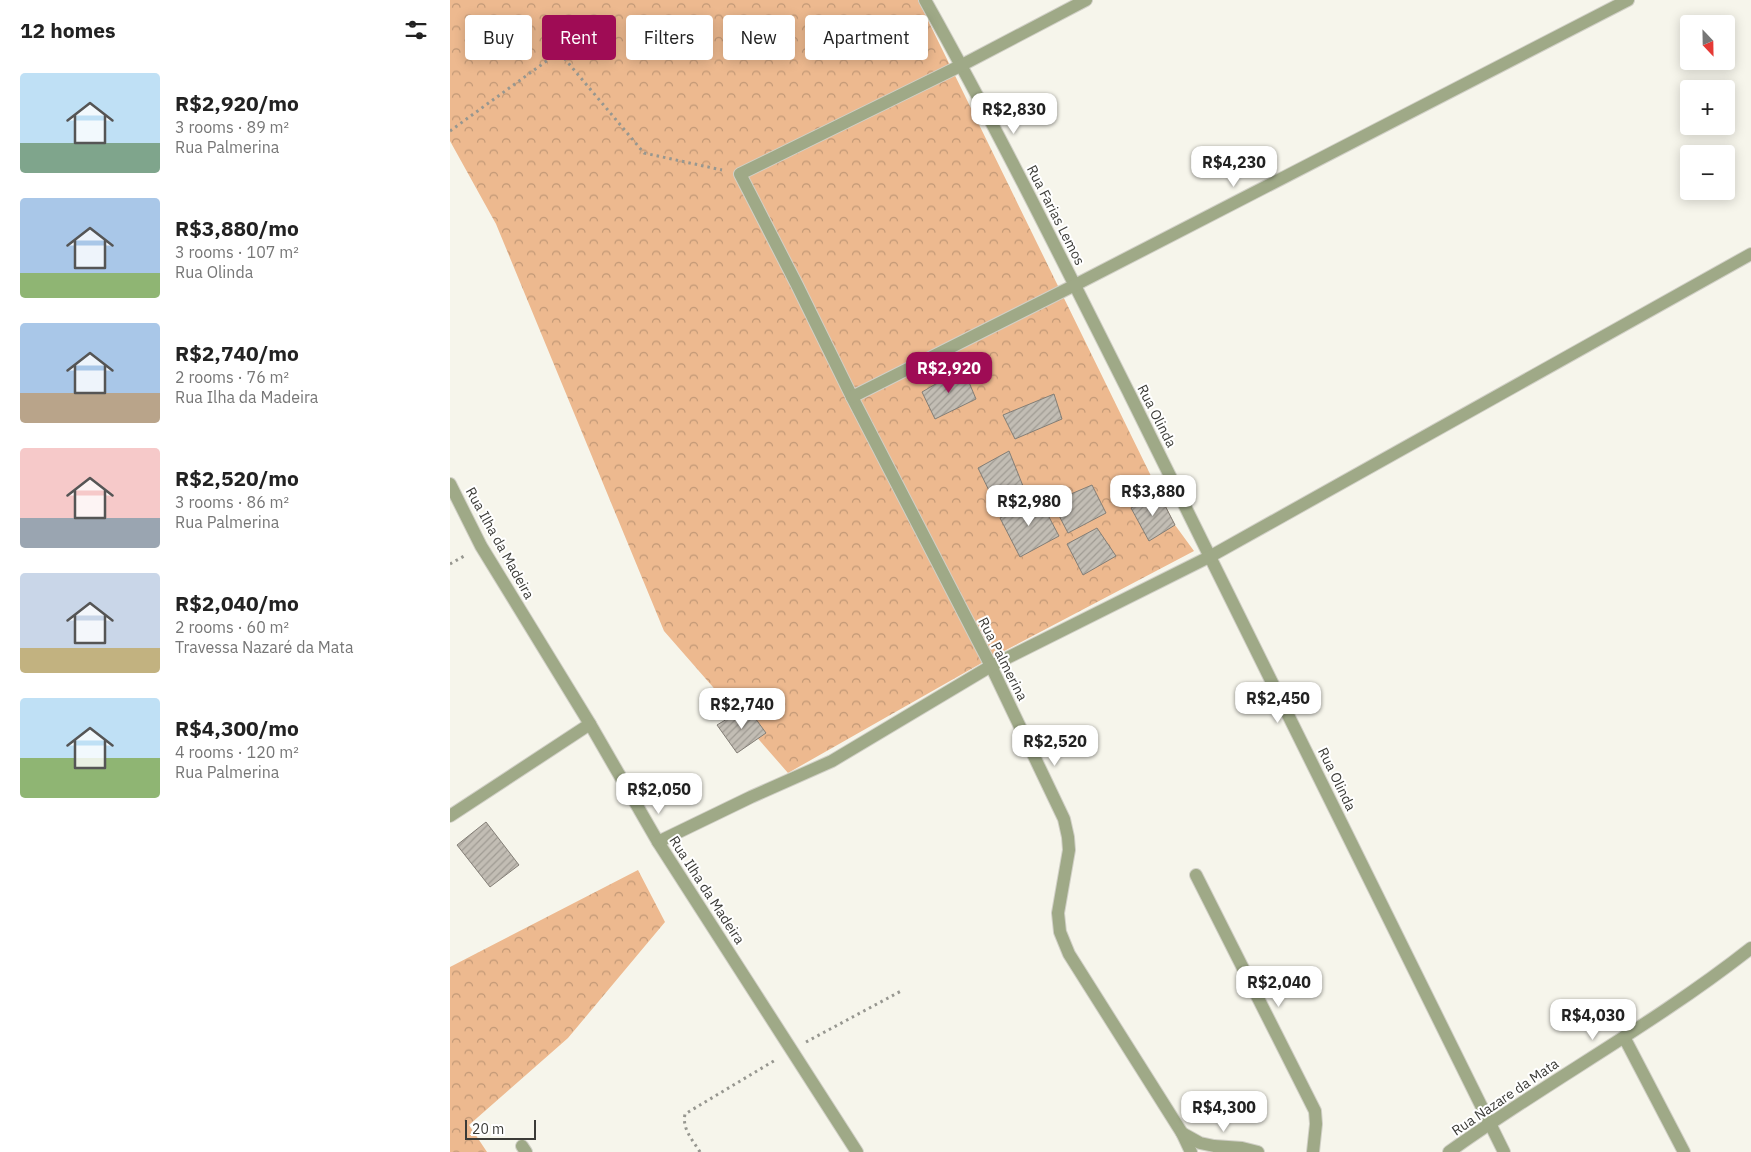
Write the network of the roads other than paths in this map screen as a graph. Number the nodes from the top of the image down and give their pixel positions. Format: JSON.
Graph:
{"nodes":[{"id":1,"x":925,"y":0,"type":"edge"},
{"id":2,"x":1086,"y":0,"type":"edge"},
{"id":3,"x":1628,"y":0,"type":"edge"},
{"id":4,"x":962,"y":65,"type":"junction"},
{"id":5,"x":1751,"y":254,"type":"edge"},
{"id":6,"x":1075,"y":285,"type":"junction"},
{"id":7,"x":852,"y":397,"type":"junction"},
{"id":8,"x":450,"y":484,"type":"edge"},
{"id":9,"x":1211,"y":556,"type":"junction"},
{"id":10,"x":991,"y":666,"type":"junction"},
{"id":11,"x":590,"y":724,"type":"junction"},
{"id":12,"x":450,"y":816,"type":"edge"},
{"id":13,"x":658,"y":842,"type":"junction"},
{"id":14,"x":1196,"y":875,"type":"dead end"},
{"id":15,"x":1751,"y":948,"type":"edge"},
{"id":16,"x":1624,"y":1037,"type":"junction"},
{"id":17,"x":1490,"y":1123,"type":"junction"},
{"id":18,"x":1182,"y":1133,"type":"junction"},
{"id":19,"x":857,"y":1152,"type":"edge"},
{"id":20,"x":1191,"y":1152,"type":"edge"},
{"id":21,"x":1258,"y":1152,"type":"edge"},
{"id":22,"x":1313,"y":1152,"type":"edge"},
{"id":23,"x":1449,"y":1152,"type":"edge"},
{"id":24,"x":1504,"y":1152,"type":"edge"},
{"id":25,"x":1684,"y":1152,"type":"edge"}],
"edges":[{"from":1,"to":4,"type":"street","name":"Rua Farias Lemos"},
{"from":2,"to":4,"type":"street"},
{"from":3,"to":6,"type":"street"},
{"from":4,"to":6,"type":"street","name":"Rua Farias Lemos"},
{"from":4,"to":7,"type":"street","name":"Rua Palmerina"},
{"from":5,"to":9,"type":"street"},
{"from":6,"to":7,"type":"street"},
{"from":6,"to":9,"type":"street","name":"Rua Olinda"},
{"from":7,"to":10,"type":"street","name":"Rua Palmerina"},
{"from":8,"to":11,"type":"street","name":"Rua Ilha da Madeira"},
{"from":9,"to":10,"type":"street"},
{"from":9,"to":17,"type":"street","name":"Rua Olinda"},
{"from":10,"to":13,"type":"street"},
{"from":10,"to":18,"type":"street","name":"Rua Palmerina"},
{"from":11,"to":12,"type":"street"},
{"from":11,"to":13,"type":"street","name":"Rua Ilha da Madeira"},
{"from":13,"to":19,"type":"street","name":"Rua Ilha da Madeira"},
{"from":14,"to":22,"type":"street"},
{"from":15,"to":16,"type":"street","name":"Rua Nazare da Mata"},
{"from":16,"to":17,"type":"street","name":"Rua Nazare da Mata"},
{"from":16,"to":25,"type":"street"},
{"from":17,"to":23,"type":"street","name":"Rua Nazare da Mata"},
{"from":17,"to":24,"type":"street","name":"Rua Olinda"},
{"from":18,"to":20,"type":"street","name":"Rua Palmerina"},
{"from":18,"to":21,"type":"street"}]}
